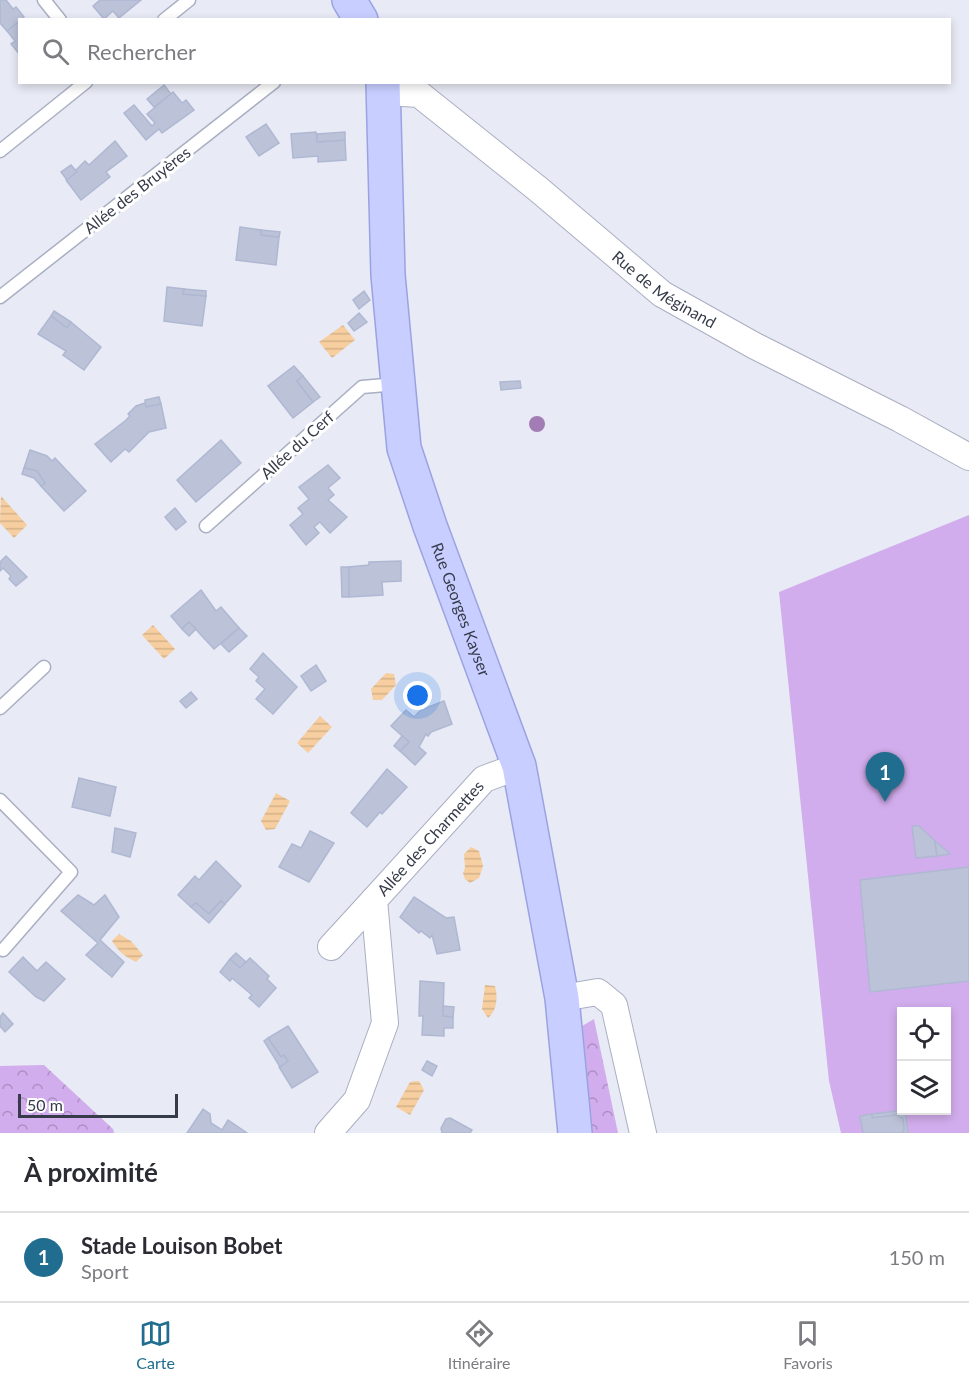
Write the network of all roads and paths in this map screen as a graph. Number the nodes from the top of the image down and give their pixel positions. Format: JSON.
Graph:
{"nodes":[{"id":1,"x":44,"y":0,"type":"edge"},
{"id":2,"x":189,"y":0,"type":"edge"},
{"id":3,"x":58,"y":18,"type":"edge"},
{"id":4,"x":166,"y":18,"type":"edge"},
{"id":5,"x":84,"y":84,"type":"edge"},
{"id":6,"x":271,"y":84,"type":"edge"},
{"id":7,"x":384,"y":87,"type":"edge"},
{"id":8,"x":0,"y":151,"type":"edge"},
{"id":9,"x":0,"y":297,"type":"edge"},
{"id":10,"x":398,"y":384,"type":"junction"},
{"id":11,"x":969,"y":457,"type":"edge"},
{"id":12,"x":206,"y":526,"type":"dead end"},
{"id":13,"x":44,"y":667,"type":"dead end"},
{"id":14,"x":0,"y":708,"type":"edge"},
{"id":15,"x":519,"y":766,"type":"junction"},
{"id":16,"x":0,"y":800,"type":"edge"},
{"id":17,"x":374,"y":900,"type":"junction"},
{"id":18,"x":331,"y":946,"type":"dead end"},
{"id":19,"x":3,"y":950,"type":"dead end"},
{"id":20,"x":562,"y":998,"type":"junction"},
{"id":21,"x":328,"y":1133,"type":"edge"},
{"id":22,"x":575,"y":1133,"type":"edge"},
{"id":23,"x":644,"y":1133,"type":"edge"}],
"edges":[{"from":1,"to":3,"type":"lane"},
{"from":2,"to":4,"type":"lane"},
{"from":5,"to":8,"type":"lane"},
{"from":6,"to":9,"type":"lane","name":"Allée des Bruyères"},
{"from":7,"to":10,"type":"street","name":"Rue Georges Kayser"},
{"from":7,"to":11,"type":"street","name":"Rue de Méginand"},
{"from":10,"to":12,"type":"lane","name":"Allée du Cerf"},
{"from":10,"to":15,"type":"street","name":"Rue Georges Kayser"},
{"from":13,"to":14,"type":"lane"},
{"from":15,"to":17,"type":"street","name":"Allée des Charmettes"},
{"from":15,"to":20,"type":"street","name":"Rue Georges Kayser"},
{"from":16,"to":19,"type":"lane"},
{"from":17,"to":18,"type":"street"},
{"from":17,"to":21,"type":"street","name":"Allée des Charmettes"},
{"from":20,"to":22,"type":"street","name":"Rue Georges Kayser"},
{"from":20,"to":23,"type":"street"}]}
